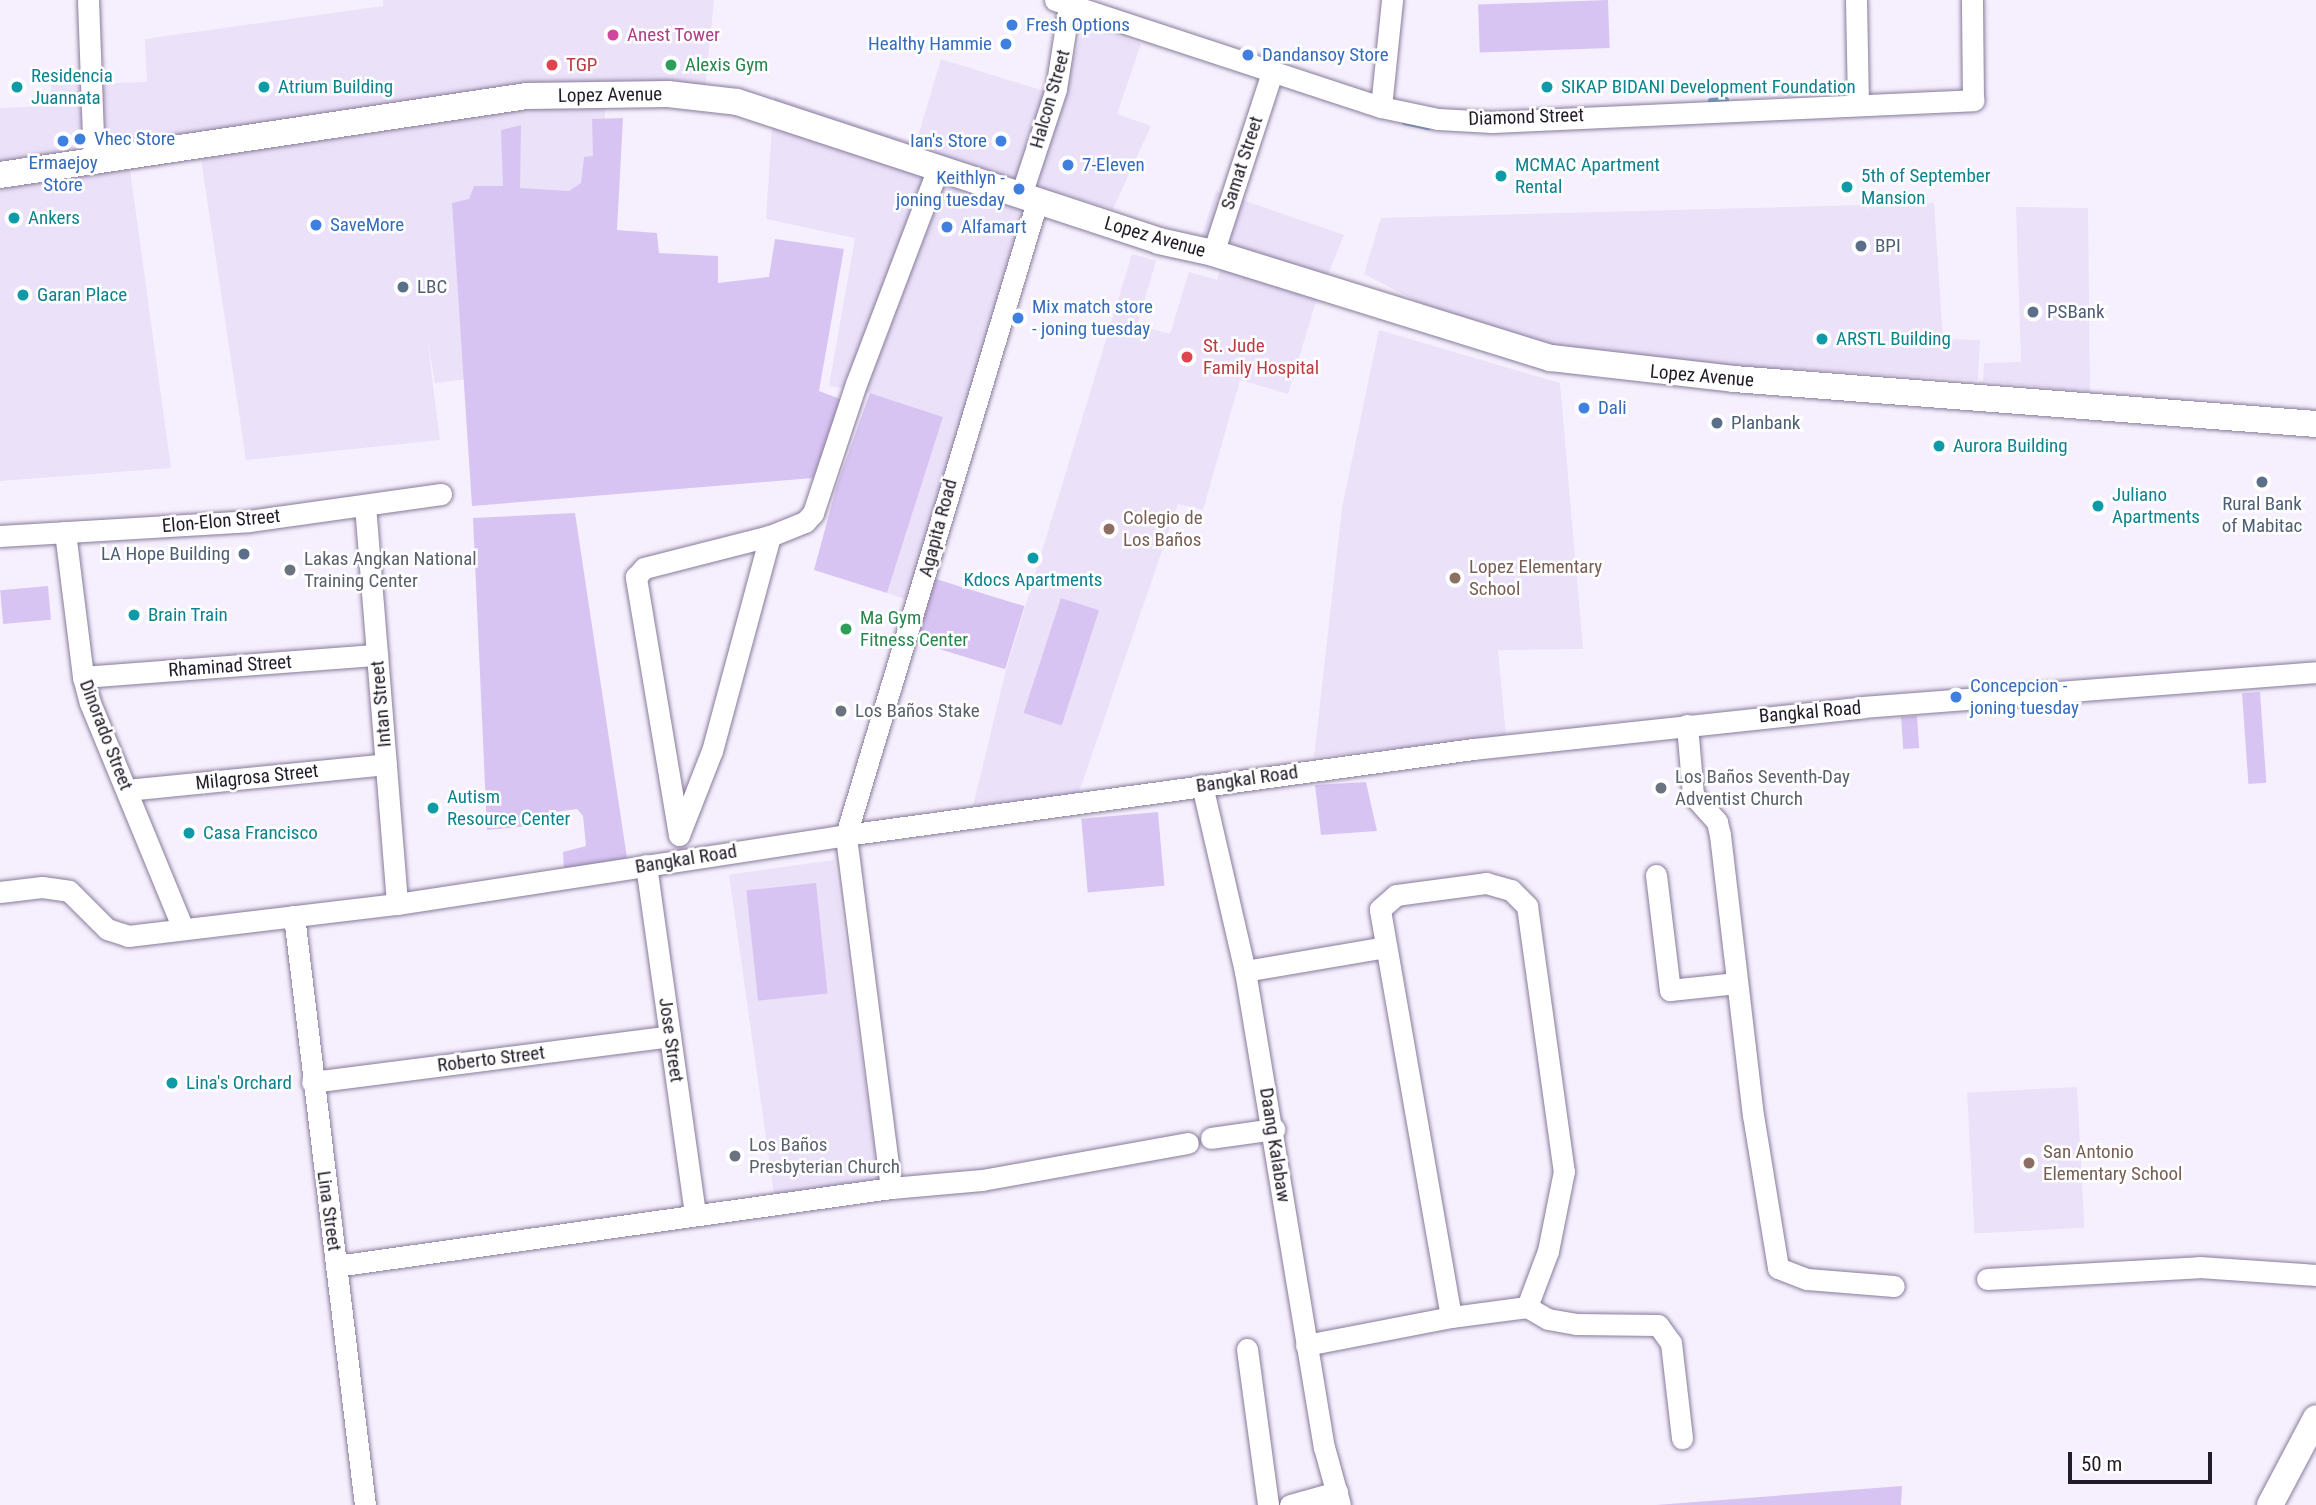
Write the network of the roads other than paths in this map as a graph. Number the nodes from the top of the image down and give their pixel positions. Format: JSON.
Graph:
{"nodes":[{"id":1,"x":88,"y":0,"type":"edge"},
{"id":2,"x":1392,"y":0,"type":"edge"},
{"id":3,"x":1856,"y":0,"type":"edge"},
{"id":4,"x":1972,"y":0,"type":"edge"},
{"id":5,"x":1065,"y":2,"type":"edge"},
{"id":6,"x":1272,"y":73,"type":"junction"},
{"id":7,"x":1858,"y":105,"type":"junction"},
{"id":8,"x":1381,"y":107,"type":"junction"},
{"id":9,"x":94,"y":162,"type":"junction"},
{"id":10,"x":938,"y":168,"type":"junction"},
{"id":11,"x":0,"y":175,"type":"edge"},
{"id":12,"x":1029,"y":199,"type":"junction"},
{"id":13,"x":1213,"y":253,"type":"junction"},
{"id":14,"x":2316,"y":424,"type":"edge"},
{"id":15,"x":441,"y":494,"type":"dead end"},
{"id":16,"x":365,"y":505,"type":"junction"},
{"id":17,"x":65,"y":531,"type":"junction"},
{"id":18,"x":0,"y":536,"type":"edge"},
{"id":19,"x":770,"y":536,"type":"junction"},
{"id":20,"x":377,"y":655,"type":"junction"},
{"id":21,"x":2316,"y":672,"type":"edge"},
{"id":22,"x":83,"y":677,"type":"junction"},
{"id":23,"x":1687,"y":725,"type":"junction"},
{"id":24,"x":386,"y":764,"type":"junction"},
{"id":25,"x":1202,"y":785,"type":"junction"},
{"id":26,"x":127,"y":790,"type":"junction"},
{"id":27,"x":679,"y":835,"type":"junction"},
{"id":28,"x":846,"y":835,"type":"junction"},
{"id":29,"x":680,"y":860,"type":"junction"},
{"id":30,"x":646,"y":865,"type":"junction"},
{"id":31,"x":1656,"y":875,"type":"dead end"},
{"id":32,"x":0,"y":892,"type":"edge"},
{"id":33,"x":397,"y":904,"type":"junction"},
{"id":34,"x":294,"y":916,"type":"junction"},
{"id":35,"x":183,"y":929,"type":"junction"},
{"id":36,"x":1385,"y":947,"type":"junction"},
{"id":37,"x":1245,"y":971,"type":"junction"},
{"id":38,"x":1737,"y":983,"type":"junction"},
{"id":39,"x":670,"y":1036,"type":"junction"},
{"id":40,"x":312,"y":1082,"type":"junction"},
{"id":41,"x":1274,"y":1129,"type":"junction"},
{"id":42,"x":1211,"y":1138,"type":"dead end"},
{"id":43,"x":1188,"y":1143,"type":"dead end"},
{"id":44,"x":891,"y":1188,"type":"junction"},
{"id":45,"x":695,"y":1216,"type":"junction"},
{"id":46,"x":336,"y":1266,"type":"junction"},
{"id":47,"x":2316,"y":1275,"type":"edge"},
{"id":48,"x":1987,"y":1279,"type":"dead end"},
{"id":49,"x":1894,"y":1286,"type":"dead end"},
{"id":50,"x":1527,"y":1307,"type":"junction"},
{"id":51,"x":1451,"y":1317,"type":"junction"},
{"id":52,"x":1306,"y":1345,"type":"junction"},
{"id":53,"x":1247,"y":1349,"type":"dead end"},
{"id":54,"x":2316,"y":1418,"type":"edge"},
{"id":55,"x":1682,"y":1438,"type":"dead end"},
{"id":56,"x":1339,"y":1498,"type":"edge"},
{"id":57,"x":365,"y":1505,"type":"edge"},
{"id":58,"x":1268,"y":1505,"type":"edge"},
{"id":59,"x":1290,"y":1505,"type":"edge"},
{"id":60,"x":2270,"y":1505,"type":"edge"}],
"edges":[{"from":1,"to":9,"type":"street"},
{"from":2,"to":8,"type":"street"},
{"from":3,"to":7,"type":"street"},
{"from":4,"to":7,"type":"street","name":"Diamond Street"},
{"from":5,"to":6,"type":"street","name":"Diamond Street"},
{"from":5,"to":12,"type":"street","name":"Halcon Street"},
{"from":6,"to":8,"type":"street","name":"Diamond Street"},
{"from":6,"to":13,"type":"street","name":"Samat Street"},
{"from":7,"to":8,"type":"street","name":"Diamond Street"},
{"from":9,"to":10,"type":"main road","name":"Lopez Avenue"},
{"from":9,"to":11,"type":"main road","name":"Lopez Avenue"},
{"from":10,"to":12,"type":"main road","name":"Lopez Avenue"},
{"from":10,"to":19,"type":"street"},
{"from":12,"to":13,"type":"main road","name":"Lopez Avenue"},
{"from":12,"to":28,"type":"street","name":"Agapita Road"},
{"from":13,"to":14,"type":"main road","name":"Lopez Avenue"},
{"from":15,"to":16,"type":"street","name":"Elon-Elon Street"},
{"from":16,"to":17,"type":"street","name":"Elon-Elon Street"},
{"from":16,"to":20,"type":"street","name":"Intan Street"},
{"from":17,"to":18,"type":"street","name":"Elon-Elon Street"},
{"from":17,"to":22,"type":"street","name":"Dinorado Street"},
{"from":19,"to":27,"type":"street"},
{"from":19,"to":27,"type":"street"},
{"from":20,"to":22,"type":"street","name":"Rhaminad Street"},
{"from":20,"to":24,"type":"street","name":"Intan Street"},
{"from":21,"to":23,"type":"street","name":"Bangkal Road"},
{"from":22,"to":26,"type":"street","name":"Dinorado Street"},
{"from":23,"to":25,"type":"street","name":"Bangkal Road"},
{"from":23,"to":38,"type":"street"},
{"from":24,"to":26,"type":"street","name":"Milagrosa Street"},
{"from":24,"to":33,"type":"street","name":"Intan Street"},
{"from":25,"to":28,"type":"street","name":"Bangkal Road"},
{"from":25,"to":37,"type":"street","name":"Daang Kalabaw"},
{"from":26,"to":35,"type":"street","name":"Dinorado Street"},
{"from":27,"to":29,"type":"street"},
{"from":28,"to":29,"type":"street","name":"Bangkal Road"},
{"from":28,"to":44,"type":"street","name":"Agapita Road"},
{"from":29,"to":30,"type":"street","name":"Bangkal Road"},
{"from":30,"to":33,"type":"street","name":"Bangkal Road"},
{"from":30,"to":39,"type":"street","name":"Jose Street"},
{"from":31,"to":38,"type":"street"},
{"from":32,"to":35,"type":"street","name":"Bangkal Road"},
{"from":33,"to":34,"type":"street","name":"Bangkal Road"},
{"from":34,"to":35,"type":"street","name":"Bangkal Road"},
{"from":34,"to":40,"type":"street","name":"Lina Street"},
{"from":36,"to":37,"type":"street"},
{"from":36,"to":50,"type":"street"},
{"from":36,"to":51,"type":"street"},
{"from":37,"to":41,"type":"street","name":"Daang Kalabaw"},
{"from":38,"to":49,"type":"street"},
{"from":39,"to":40,"type":"street","name":"Roberto Street"},
{"from":39,"to":45,"type":"street","name":"Jose Street"},
{"from":40,"to":46,"type":"street","name":"Lina Street"},
{"from":41,"to":42,"type":"street"},
{"from":41,"to":52,"type":"street","name":"Daang Kalabaw"},
{"from":43,"to":44,"type":"street"},
{"from":44,"to":45,"type":"street"},
{"from":45,"to":46,"type":"street"},
{"from":46,"to":57,"type":"street","name":"Lina Street"},
{"from":47,"to":48,"type":"street"},
{"from":50,"to":51,"type":"street"},
{"from":50,"to":55,"type":"street"},
{"from":51,"to":52,"type":"street"},
{"from":52,"to":56,"type":"street","name":"Daang Kalabaw"},
{"from":53,"to":58,"type":"street"},
{"from":54,"to":60,"type":"main road"},
{"from":56,"to":59,"type":"street"}]}
